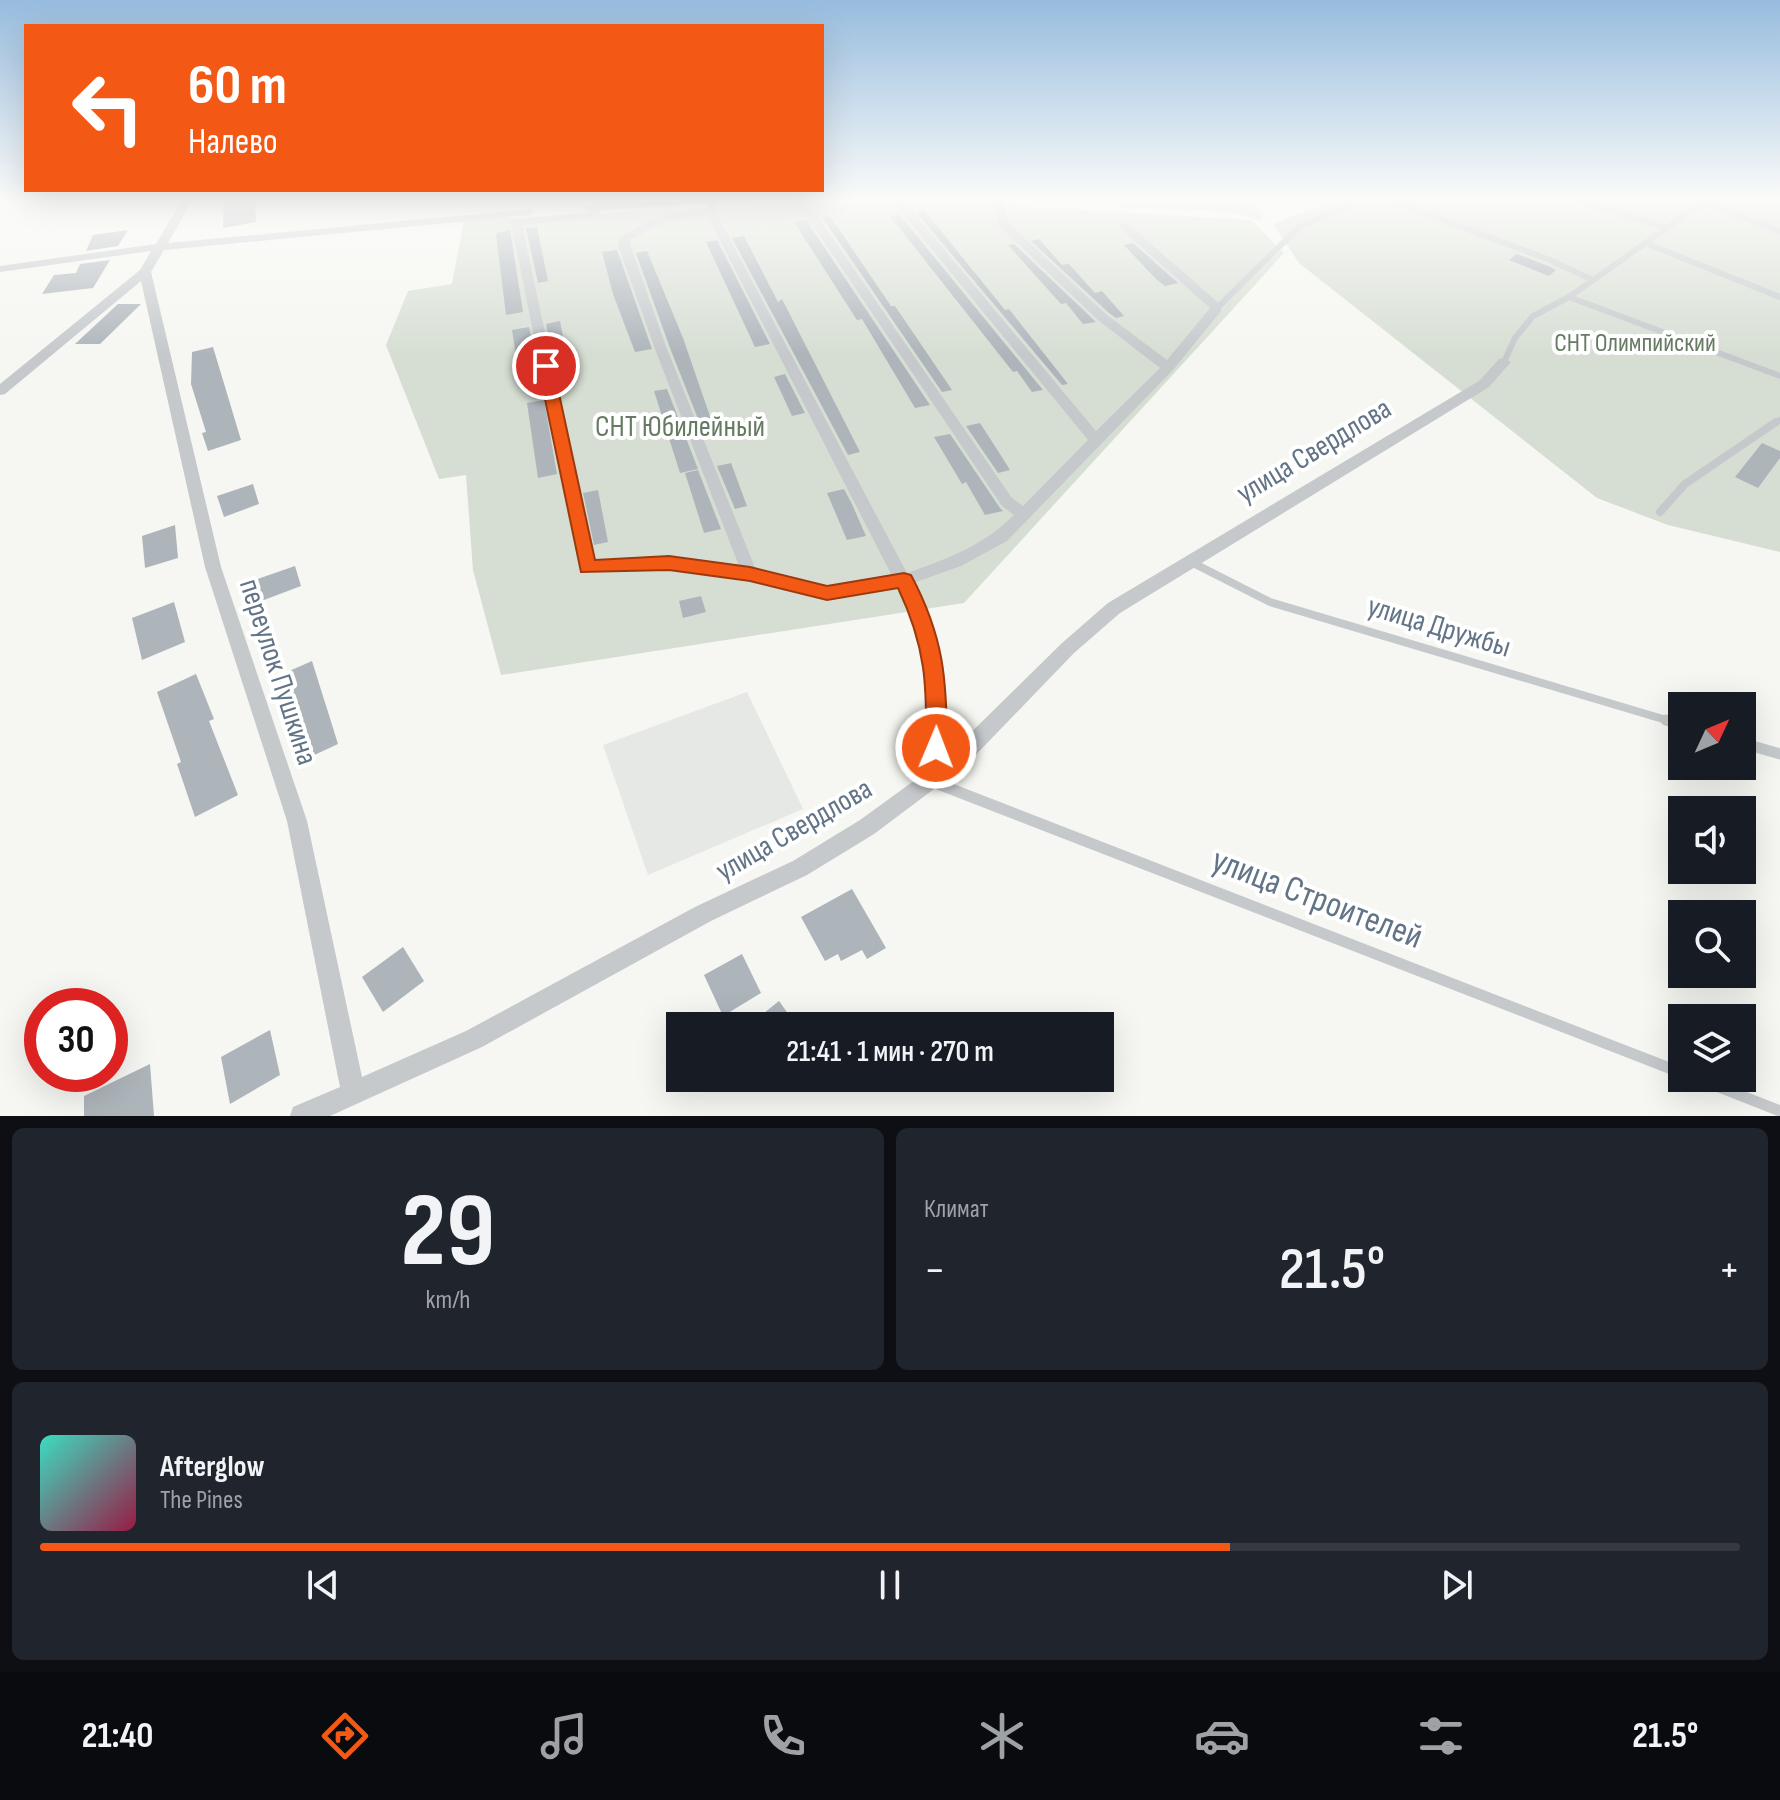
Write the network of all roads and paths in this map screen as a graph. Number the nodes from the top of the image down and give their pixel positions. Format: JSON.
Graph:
{"nodes":[{"id":1,"x":130,"y":251,"type":"edge"},
{"id":2,"x":157,"y":251,"type":"edge"},
{"id":3,"x":522,"y":251,"type":"edge"},
{"id":4,"x":626,"y":251,"type":"edge"},
{"id":5,"x":738,"y":251,"type":"edge"},
{"id":6,"x":836,"y":251,"type":"edge"},
{"id":7,"x":939,"y":251,"type":"edge"},
{"id":8,"x":1031,"y":251,"type":"edge"},
{"id":9,"x":1152,"y":251,"type":"edge"},
{"id":10,"x":1275,"y":251,"type":"edge"},
{"id":11,"x":1526,"y":251,"type":"edge"},
{"id":12,"x":1634,"y":251,"type":"edge"},
{"id":13,"x":1665,"y":251,"type":"edge"},
{"id":14,"x":0,"y":269,"type":"edge"},
{"id":15,"x":145,"y":272,"type":"junction"},
{"id":16,"x":1593,"y":280,"type":"junction"},
{"id":17,"x":1569,"y":297,"type":"junction"},
{"id":18,"x":1780,"y":297,"type":"edge"},
{"id":19,"x":1217,"y":308,"type":"junction"},
{"id":20,"x":1504,"y":362,"type":"joint"},
{"id":21,"x":1168,"y":367,"type":"junction"},
{"id":22,"x":1780,"y":376,"type":"edge"},
{"id":23,"x":0,"y":391,"type":"edge"},
{"id":24,"x":1780,"y":420,"type":"edge"},
{"id":25,"x":1095,"y":439,"type":"junction"},
{"id":26,"x":1660,"y":512,"type":"dead end"},
{"id":27,"x":1023,"y":514,"type":"junction"},
{"id":28,"x":1188,"y":561,"type":"junction"},
{"id":29,"x":750,"y":574,"type":"junction"},
{"id":30,"x":904,"y":580,"type":"junction"},
{"id":31,"x":1668,"y":721,"type":"edge"},
{"id":32,"x":1756,"y":747,"type":"edge"},
{"id":33,"x":1780,"y":754,"type":"edge"},
{"id":34,"x":931,"y":781,"type":"junction"},
{"id":35,"x":1668,"y":1068,"type":"edge"},
{"id":36,"x":353,"y":1091,"type":"junction"},
{"id":37,"x":1732,"y":1092,"type":"edge"},
{"id":38,"x":1780,"y":1111,"type":"edge"},
{"id":39,"x":302,"y":1116,"type":"edge"}],
"edges":[{"from":1,"to":14,"type":"street"},
{"from":2,"to":15,"type":"street"},
{"from":3,"to":29,"type":"street"},
{"from":4,"to":29,"type":"street"},
{"from":5,"to":30,"type":"street"},
{"from":6,"to":27,"type":"street"},
{"from":7,"to":25,"type":"street"},
{"from":8,"to":21,"type":"street"},
{"from":9,"to":19,"type":"street"},
{"from":10,"to":19,"type":"lane"},
{"from":11,"to":16,"type":"lane"},
{"from":12,"to":16,"type":"lane"},
{"from":13,"to":18,"type":"lane"},
{"from":15,"to":23,"type":"street"},
{"from":15,"to":36,"type":"street","name":"переулок Пушкина"},
{"from":16,"to":17,"type":"lane"},
{"from":17,"to":20,"type":"lane"},
{"from":17,"to":22,"type":"lane"},
{"from":19,"to":21,"type":"street"},
{"from":20,"to":28,"type":"street","name":"улица Свердлова"},
{"from":21,"to":25,"type":"street"},
{"from":24,"to":26,"type":"lane"},
{"from":25,"to":27,"type":"street"},
{"from":27,"to":30,"type":"street"},
{"from":28,"to":31,"type":"lane","name":"улица Дружбы"},
{"from":28,"to":34,"type":"street","name":"улица Свердлова"},
{"from":29,"to":30,"type":"street"},
{"from":30,"to":34,"type":"street"},
{"from":32,"to":33,"type":"lane"},
{"from":34,"to":35,"type":"lane","name":"улица Строителей"},
{"from":34,"to":36,"type":"street","name":"улица Свердлова"},
{"from":36,"to":39,"type":"street","name":"улица Свердлова"},
{"from":37,"to":38,"type":"lane"}]}
